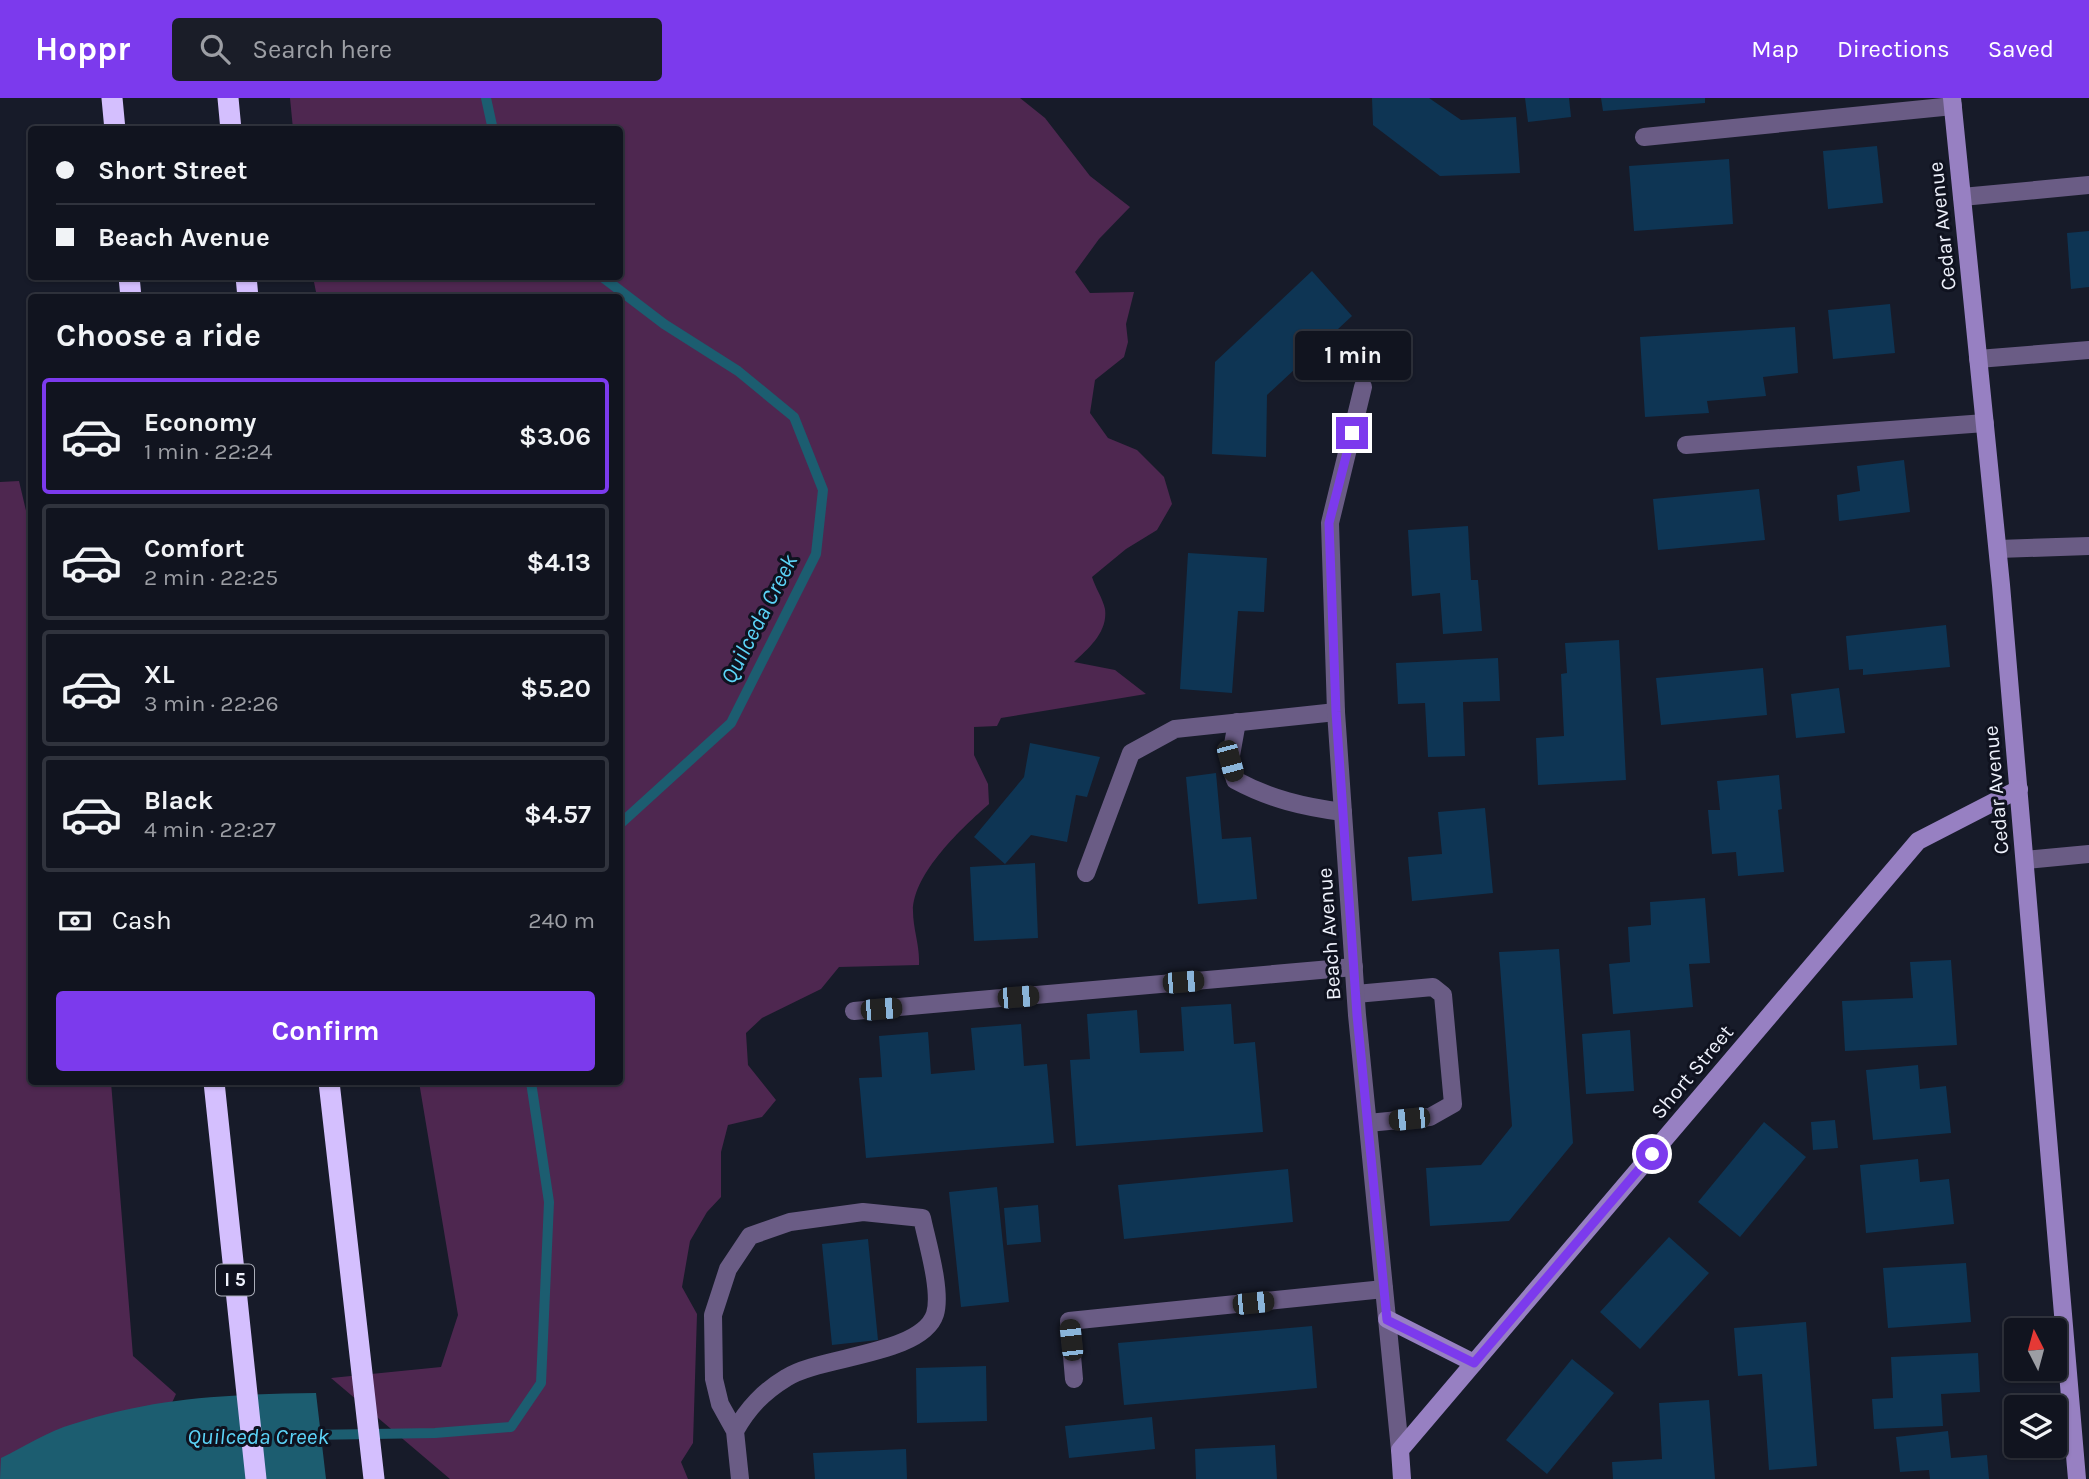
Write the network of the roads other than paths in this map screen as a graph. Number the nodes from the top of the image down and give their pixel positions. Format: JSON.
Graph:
{"nodes":[{"id":1,"x":112,"y":98,"type":"edge"},
{"id":2,"x":228,"y":98,"type":"edge"},
{"id":3,"x":1952,"y":102,"type":"edge"},
{"id":4,"x":115,"y":126,"type":"edge"},
{"id":5,"x":231,"y":126,"type":"edge"},
{"id":6,"x":1644,"y":136,"type":"dead end"},
{"id":7,"x":2089,"y":185,"type":"edge"},
{"id":8,"x":1962,"y":197,"type":"junction"},
{"id":9,"x":2089,"y":350,"type":"edge"},
{"id":10,"x":1978,"y":359,"type":"junction"},
{"id":11,"x":1363,"y":387,"type":"dead end"},
{"id":12,"x":1985,"y":423,"type":"junction"},
{"id":13,"x":1686,"y":445,"type":"dead end"},
{"id":14,"x":2089,"y":546,"type":"edge"},
{"id":15,"x":1997,"y":549,"type":"junction"},
{"id":16,"x":1336,"y":712,"type":"junction"},
{"id":17,"x":1237,"y":722,"type":"junction"},
{"id":18,"x":2019,"y":789,"type":"junction"},
{"id":19,"x":1343,"y":811,"type":"junction"},
{"id":20,"x":2089,"y":855,"type":"edge"},
{"id":21,"x":2025,"y":860,"type":"junction"},
{"id":22,"x":1086,"y":873,"type":"dead end"},
{"id":23,"x":1354,"y":967,"type":"junction"},
{"id":24,"x":1356,"y":994,"type":"junction"},
{"id":25,"x":854,"y":1012,"type":"dead end"},
{"id":26,"x":214,"y":1085,"type":"edge"},
{"id":27,"x":329,"y":1085,"type":"edge"},
{"id":28,"x":1368,"y":1123,"type":"junction"},
{"id":29,"x":1384,"y":1289,"type":"junction"},
{"id":30,"x":1387,"y":1320,"type":"junction"},
{"id":31,"x":1474,"y":1363,"type":"junction"},
{"id":32,"x":1074,"y":1379,"type":"dead end"},
{"id":33,"x":735,"y":1431,"type":"junction"},
{"id":34,"x":1400,"y":1450,"type":"junction"},
{"id":35,"x":256,"y":1479,"type":"edge"},
{"id":36,"x":374,"y":1479,"type":"edge"},
{"id":37,"x":740,"y":1479,"type":"edge"},
{"id":38,"x":1402,"y":1479,"type":"edge"},
{"id":39,"x":2077,"y":1479,"type":"edge"}],
"edges":[{"from":1,"to":4,"type":"highway"},
{"from":2,"to":5,"type":"highway"},
{"from":3,"to":6,"type":"street"},
{"from":3,"to":8,"type":"street","name":"Cedar Avenue"},
{"from":7,"to":8,"type":"street"},
{"from":8,"to":10,"type":"street","name":"Cedar Avenue"},
{"from":9,"to":10,"type":"street"},
{"from":10,"to":12,"type":"street","name":"Cedar Avenue"},
{"from":11,"to":16,"type":"street","name":"Beach Avenue"},
{"from":12,"to":13,"type":"street"},
{"from":12,"to":15,"type":"street","name":"Cedar Avenue"},
{"from":14,"to":15,"type":"street"},
{"from":15,"to":18,"type":"street","name":"Cedar Avenue"},
{"from":16,"to":17,"type":"street"},
{"from":16,"to":19,"type":"street","name":"Beach Avenue"},
{"from":17,"to":19,"type":"street"},
{"from":17,"to":22,"type":"street"},
{"from":18,"to":21,"type":"street","name":"Cedar Avenue"},
{"from":18,"to":31,"type":"street","name":"Short Street"},
{"from":19,"to":23,"type":"street","name":"Beach Avenue"},
{"from":20,"to":21,"type":"street"},
{"from":21,"to":39,"type":"street","name":"Cedar Avenue"},
{"from":23,"to":24,"type":"street","name":"Beach Avenue"},
{"from":23,"to":25,"type":"street"},
{"from":24,"to":28,"type":"street","name":"Beach Avenue"},
{"from":24,"to":28,"type":"street"},
{"from":26,"to":35,"type":"highway","number":"I 5"},
{"from":27,"to":36,"type":"highway"},
{"from":28,"to":29,"type":"street","name":"Beach Avenue"},
{"from":29,"to":30,"type":"street","name":"Beach Avenue"},
{"from":29,"to":32,"type":"street"},
{"from":30,"to":31,"type":"street"},
{"from":30,"to":34,"type":"street","name":"Beach Avenue"},
{"from":31,"to":34,"type":"street","name":"Short Street"},
{"from":33,"to":33,"type":"street"},
{"from":33,"to":37,"type":"street"},
{"from":34,"to":38,"type":"street","name":"Beach Avenue"}]}
